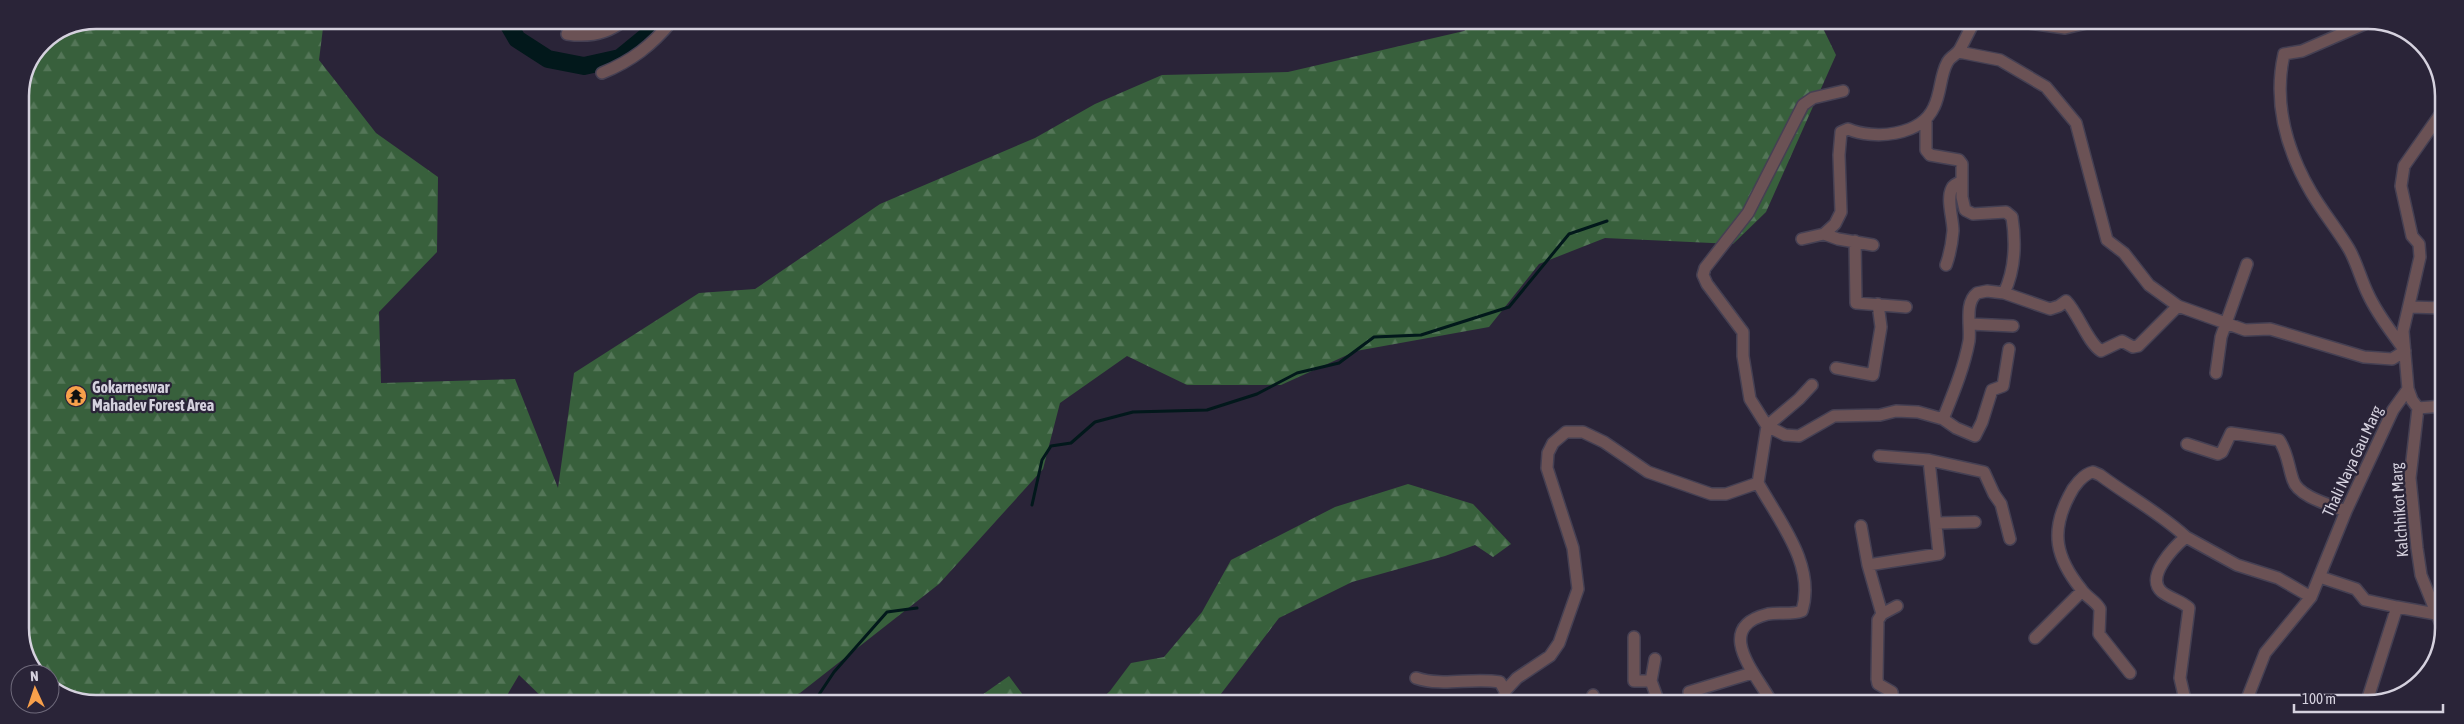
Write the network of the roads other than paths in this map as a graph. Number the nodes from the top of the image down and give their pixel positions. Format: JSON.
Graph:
{"nodes":[{"id":1,"x":608,"y":29,"type":"edge"},
{"id":2,"x":665,"y":29,"type":"edge"},
{"id":3,"x":1970,"y":29,"type":"edge"},
{"id":4,"x":2353,"y":29,"type":"edge"},
{"id":5,"x":567,"y":34,"type":"dead end"},
{"id":6,"x":1959,"y":52,"type":"junction"},
{"id":7,"x":602,"y":73,"type":"dead end"},
{"id":8,"x":1843,"y":91,"type":"dead end"},
{"id":9,"x":1926,"y":119,"type":"junction"},
{"id":10,"x":2435,"y":122,"type":"edge"},
{"id":11,"x":1961,"y":182,"type":"junction"},
{"id":12,"x":1824,"y":234,"type":"junction"},
{"id":13,"x":1802,"y":239,"type":"dead end"},
{"id":14,"x":1855,"y":242,"type":"junction"},
{"id":15,"x":1873,"y":245,"type":"dead end"},
{"id":16,"x":2246,"y":264,"type":"dead end"},
{"id":17,"x":1946,"y":265,"type":"dead end"},
{"id":18,"x":2004,"y":293,"type":"junction"},
{"id":19,"x":1878,"y":304,"type":"junction"},
{"id":20,"x":2178,"y":306,"type":"junction"},
{"id":21,"x":2410,"y":306,"type":"junction"},
{"id":22,"x":1906,"y":307,"type":"dead end"},
{"id":23,"x":2435,"y":308,"type":"edge"},
{"id":24,"x":1970,"y":324,"type":"junction"},
{"id":25,"x":2226,"y":324,"type":"junction"},
{"id":26,"x":2013,"y":326,"type":"dead end"},
{"id":27,"x":2009,"y":349,"type":"dead end"},
{"id":28,"x":2405,"y":352,"type":"junction"},
{"id":29,"x":1836,"y":368,"type":"dead end"},
{"id":30,"x":2216,"y":373,"type":"dead end"},
{"id":31,"x":1812,"y":385,"type":"dead end"},
{"id":32,"x":2408,"y":389,"type":"junction"},
{"id":33,"x":2435,"y":407,"type":"edge"},
{"id":34,"x":2418,"y":408,"type":"junction"},
{"id":35,"x":1943,"y":419,"type":"junction"},
{"id":36,"x":1767,"y":426,"type":"junction"},
{"id":37,"x":2187,"y":444,"type":"dead end"},
{"id":38,"x":1879,"y":456,"type":"dead end"},
{"id":39,"x":1929,"y":460,"type":"junction"},
{"id":40,"x":1758,"y":483,"type":"junction"},
{"id":41,"x":2346,"y":511,"type":"junction"},
{"id":42,"x":1975,"y":522,"type":"dead end"},
{"id":43,"x":1937,"y":523,"type":"junction"},
{"id":44,"x":1860,"y":526,"type":"dead end"},
{"id":45,"x":2186,"y":537,"type":"junction"},
{"id":46,"x":2010,"y":539,"type":"dead end"},
{"id":47,"x":1868,"y":565,"type":"junction"},
{"id":48,"x":2320,"y":577,"type":"junction"},
{"id":49,"x":2082,"y":592,"type":"junction"},
{"id":50,"x":2311,"y":597,"type":"junction"},
{"id":51,"x":1896,"y":606,"type":"dead end"},
{"id":52,"x":2397,"y":607,"type":"junction"},
{"id":53,"x":2435,"y":611,"type":"edge"},
{"id":54,"x":1882,"y":614,"type":"junction"},
{"id":55,"x":2435,"y":614,"type":"edge"},
{"id":56,"x":1634,"y":636,"type":"dead end"},
{"id":57,"x":2035,"y":638,"type":"dead end"},
{"id":58,"x":1655,"y":660,"type":"dead end"},
{"id":59,"x":1752,"y":673,"type":"junction"},
{"id":60,"x":2130,"y":673,"type":"dead end"},
{"id":61,"x":1416,"y":678,"type":"dead end"},
{"id":62,"x":1651,"y":681,"type":"junction"},
{"id":63,"x":1505,"y":691,"type":"junction"},
{"id":64,"x":1689,"y":692,"type":"dead end"},
{"id":65,"x":1505,"y":695,"type":"edge"},
{"id":66,"x":1656,"y":695,"type":"edge"},
{"id":67,"x":1767,"y":695,"type":"edge"},
{"id":68,"x":1892,"y":695,"type":"edge"},
{"id":69,"x":2184,"y":695,"type":"edge"},
{"id":70,"x":2249,"y":695,"type":"edge"},
{"id":71,"x":2369,"y":695,"type":"edge"}],
"edges":[{"from":1,"to":5,"type":"street"},
{"from":2,"to":7,"type":"street"},
{"from":3,"to":6,"type":"street"},
{"from":4,"to":28,"type":"street"},
{"from":6,"to":9,"type":"street"},
{"from":6,"to":20,"type":"street"},
{"from":8,"to":36,"type":"street"},
{"from":9,"to":11,"type":"street"},
{"from":9,"to":12,"type":"street"},
{"from":10,"to":21,"type":"street"},
{"from":11,"to":17,"type":"street"},
{"from":11,"to":18,"type":"street"},
{"from":12,"to":13,"type":"street"},
{"from":12,"to":14,"type":"street"},
{"from":14,"to":15,"type":"street"},
{"from":14,"to":19,"type":"street"},
{"from":16,"to":25,"type":"street"},
{"from":18,"to":20,"type":"street"},
{"from":18,"to":24,"type":"street"},
{"from":19,"to":22,"type":"street"},
{"from":19,"to":29,"type":"street"},
{"from":20,"to":25,"type":"street"},
{"from":21,"to":23,"type":"street"},
{"from":21,"to":28,"type":"street"},
{"from":24,"to":26,"type":"street"},
{"from":24,"to":35,"type":"street"},
{"from":25,"to":28,"type":"street"},
{"from":25,"to":30,"type":"street"},
{"from":27,"to":35,"type":"street"},
{"from":28,"to":32,"type":"street"},
{"from":31,"to":36,"type":"street"},
{"from":32,"to":34,"type":"street"},
{"from":32,"to":41,"type":"street","name":"Thali Naya Gau Marg"},
{"from":33,"to":34,"type":"street"},
{"from":34,"to":53,"type":"street","name":"Kalchhikot Marg"},
{"from":35,"to":36,"type":"street"},
{"from":36,"to":40,"type":"street"},
{"from":37,"to":41,"type":"street"},
{"from":38,"to":39,"type":"street"},
{"from":39,"to":43,"type":"street"},
{"from":39,"to":46,"type":"street"},
{"from":40,"to":59,"type":"street"},
{"from":40,"to":63,"type":"street"},
{"from":41,"to":48,"type":"street","name":"Thali Naya Gau Marg"},
{"from":42,"to":43,"type":"street"},
{"from":43,"to":47,"type":"street"},
{"from":44,"to":47,"type":"street"},
{"from":45,"to":49,"type":"street"},
{"from":45,"to":50,"type":"street"},
{"from":45,"to":69,"type":"street"},
{"from":47,"to":54,"type":"street"},
{"from":48,"to":50,"type":"street","name":"Thali Naya Gau Marg"},
{"from":48,"to":52,"type":"street"},
{"from":49,"to":57,"type":"street"},
{"from":49,"to":60,"type":"street"},
{"from":50,"to":70,"type":"street","name":"Thali Naya Gau Marg"},
{"from":51,"to":54,"type":"street"},
{"from":52,"to":55,"type":"street"},
{"from":52,"to":71,"type":"street"},
{"from":54,"to":68,"type":"street"},
{"from":56,"to":62,"type":"street"},
{"from":58,"to":62,"type":"street"},
{"from":59,"to":64,"type":"street"},
{"from":59,"to":67,"type":"street"},
{"from":61,"to":63,"type":"street"},
{"from":62,"to":66,"type":"street"},
{"from":63,"to":65,"type":"street"}]}
